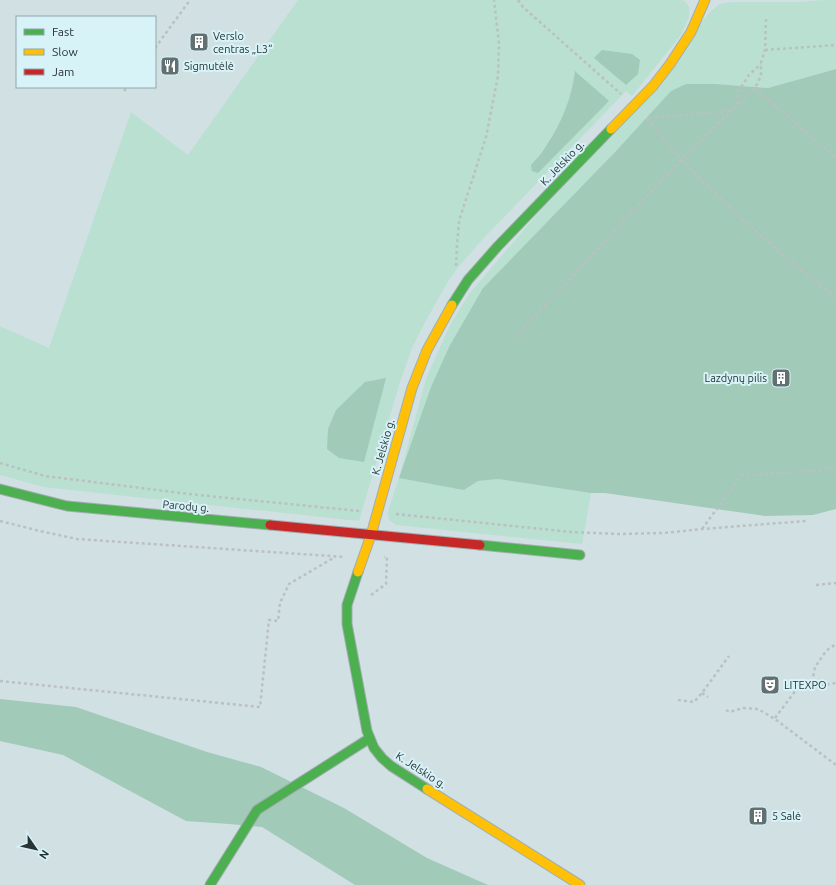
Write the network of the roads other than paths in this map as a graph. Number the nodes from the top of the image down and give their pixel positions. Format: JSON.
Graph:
{"nodes":[{"id":1,"x":705,"y":0,"type":"edge"},
{"id":2,"x":0,"y":489,"type":"edge"},
{"id":3,"x":372,"y":535,"type":"junction"},
{"id":4,"x":580,"y":555,"type":"dead end"},
{"id":5,"x":370,"y":738,"type":"junction"},
{"id":6,"x":210,"y":885,"type":"edge"},
{"id":7,"x":580,"y":885,"type":"edge"}],
"edges":[{"from":1,"to":3,"type":"street","name":"K. Jelskio g."},
{"from":2,"to":3,"type":"street","name":"Parodų g."},
{"from":3,"to":4,"type":"street","name":"Parodų g."},
{"from":3,"to":5,"type":"street","name":"K. Jelskio g."},
{"from":5,"to":6,"type":"street"},
{"from":5,"to":7,"type":"street","name":"K. Jelskio g."}]}
